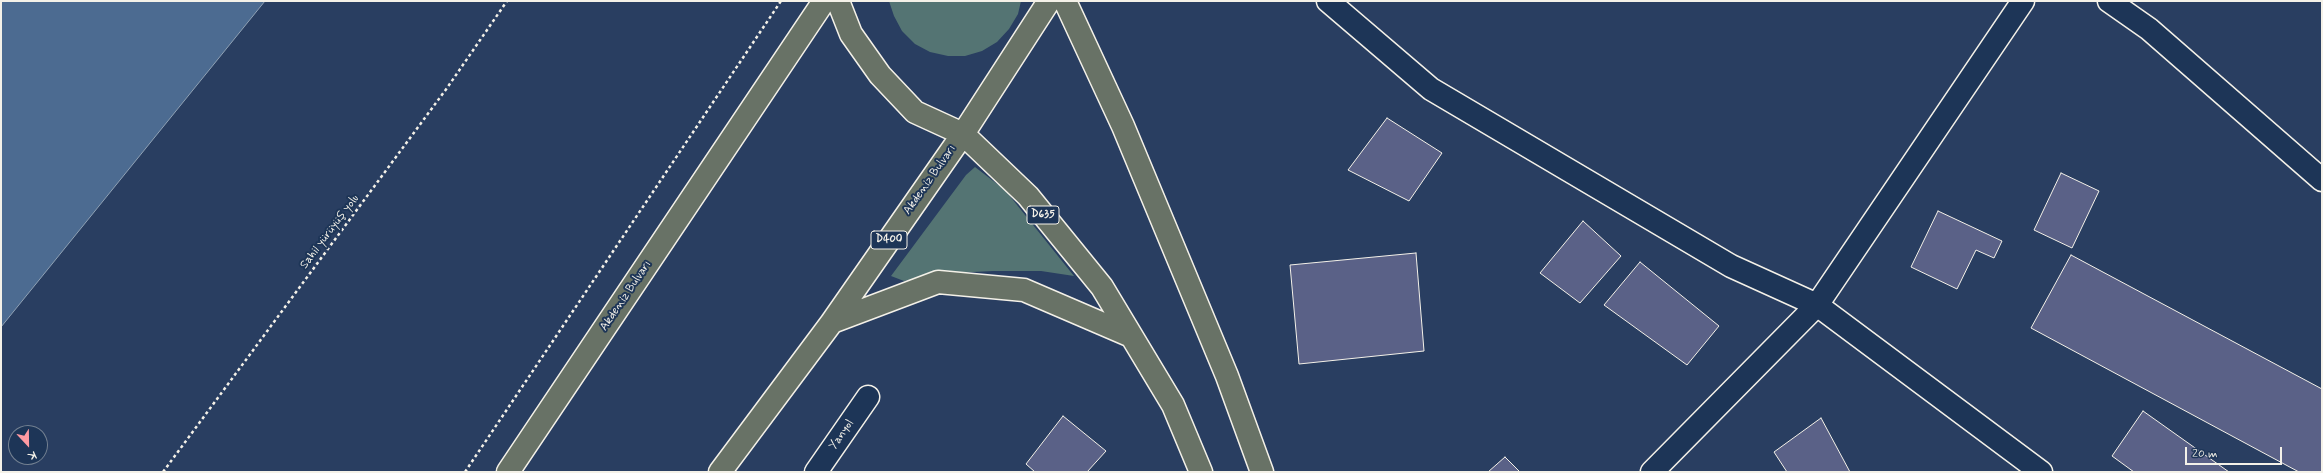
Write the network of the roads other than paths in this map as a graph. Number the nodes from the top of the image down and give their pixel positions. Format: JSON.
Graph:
{"nodes":[{"id":1,"x":824,"y":1,"type":"edge"},
{"id":2,"x":838,"y":1,"type":"edge"},
{"id":3,"x":1050,"y":1,"type":"edge"},
{"id":4,"x":1065,"y":1,"type":"edge"},
{"id":5,"x":1328,"y":1,"type":"edge"},
{"id":6,"x":2023,"y":1,"type":"edge"},
{"id":7,"x":2109,"y":1,"type":"edge"},
{"id":8,"x":963,"y":134,"type":"junction"},
{"id":9,"x":2322,"y":180,"type":"edge"},
{"id":10,"x":1817,"y":305,"type":"junction"},
{"id":11,"x":832,"y":322,"type":"junction"},
{"id":12,"x":1131,"y":336,"type":"junction"},
{"id":13,"x":868,"y":397,"type":"dead end"},
{"id":14,"x":508,"y":472,"type":"edge"},
{"id":15,"x":720,"y":472,"type":"edge"},
{"id":16,"x":816,"y":472,"type":"edge"},
{"id":17,"x":1202,"y":472,"type":"edge"},
{"id":18,"x":1262,"y":472,"type":"edge"},
{"id":19,"x":1652,"y":472,"type":"edge"},
{"id":20,"x":2041,"y":472,"type":"edge"}],
"edges":[{"from":1,"to":14,"type":"highway","name":"Akdeniz Bulvarı"},
{"from":2,"to":8,"type":"highway","number":"D635"},
{"from":3,"to":8,"type":"highway","name":"Akdeniz Bulvarı","number":"D400"},
{"from":4,"to":18,"type":"highway"},
{"from":5,"to":10,"type":"street"},
{"from":6,"to":10,"type":"street"},
{"from":7,"to":9,"type":"street"},
{"from":8,"to":11,"type":"highway","name":"Akdeniz Bulvarı","number":"D400"},
{"from":8,"to":12,"type":"highway","number":"D635"},
{"from":10,"to":19,"type":"street"},
{"from":10,"to":20,"type":"street"},
{"from":11,"to":12,"type":"highway"},
{"from":11,"to":15,"type":"highway","name":"Akdeniz Bulvarı","number":"D400"},
{"from":12,"to":17,"type":"highway","number":"D635"},
{"from":13,"to":16,"type":"street","name":"Yanyol"}]}
